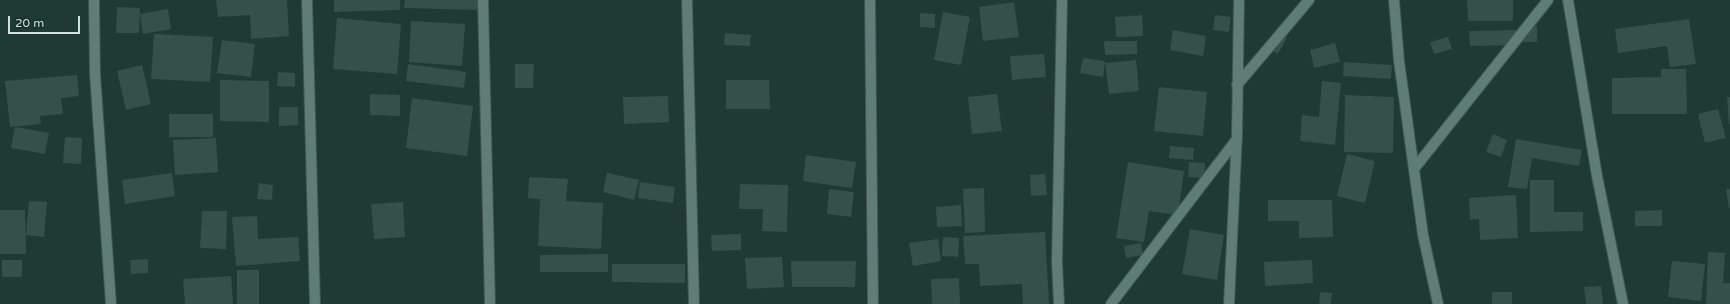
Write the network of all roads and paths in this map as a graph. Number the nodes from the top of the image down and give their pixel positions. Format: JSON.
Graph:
{"nodes":[{"id":1,"x":94,"y":0,"type":"edge"},
{"id":2,"x":307,"y":0,"type":"edge"},
{"id":3,"x":483,"y":0,"type":"edge"},
{"id":4,"x":687,"y":0,"type":"edge"},
{"id":5,"x":870,"y":0,"type":"edge"},
{"id":6,"x":1062,"y":0,"type":"edge"},
{"id":7,"x":1238,"y":0,"type":"edge"},
{"id":8,"x":1309,"y":0,"type":"edge"},
{"id":9,"x":1394,"y":0,"type":"edge"},
{"id":10,"x":1548,"y":0,"type":"edge"},
{"id":11,"x":1568,"y":0,"type":"edge"},
{"id":12,"x":1237,"y":86,"type":"junction"},
{"id":13,"x":1236,"y":139,"type":"junction"},
{"id":14,"x":1414,"y":169,"type":"junction"},
{"id":15,"x":111,"y":304,"type":"edge"},
{"id":16,"x":316,"y":304,"type":"edge"},
{"id":17,"x":490,"y":304,"type":"edge"},
{"id":18,"x":694,"y":304,"type":"edge"},
{"id":19,"x":873,"y":304,"type":"edge"},
{"id":20,"x":1059,"y":304,"type":"edge"},
{"id":21,"x":1111,"y":304,"type":"edge"},
{"id":22,"x":1229,"y":304,"type":"edge"},
{"id":23,"x":1438,"y":304,"type":"edge"},
{"id":24,"x":1623,"y":304,"type":"edge"}],
"edges":[{"from":1,"to":15,"type":"street"},
{"from":2,"to":16,"type":"street"},
{"from":3,"to":17,"type":"street"},
{"from":4,"to":18,"type":"street"},
{"from":5,"to":19,"type":"street"},
{"from":6,"to":20,"type":"street"},
{"from":7,"to":12,"type":"street"},
{"from":8,"to":12,"type":"street"},
{"from":9,"to":14,"type":"street"},
{"from":10,"to":14,"type":"street"},
{"from":11,"to":24,"type":"street"},
{"from":12,"to":13,"type":"street"},
{"from":13,"to":21,"type":"street"},
{"from":13,"to":22,"type":"street"},
{"from":14,"to":23,"type":"street"}]}
